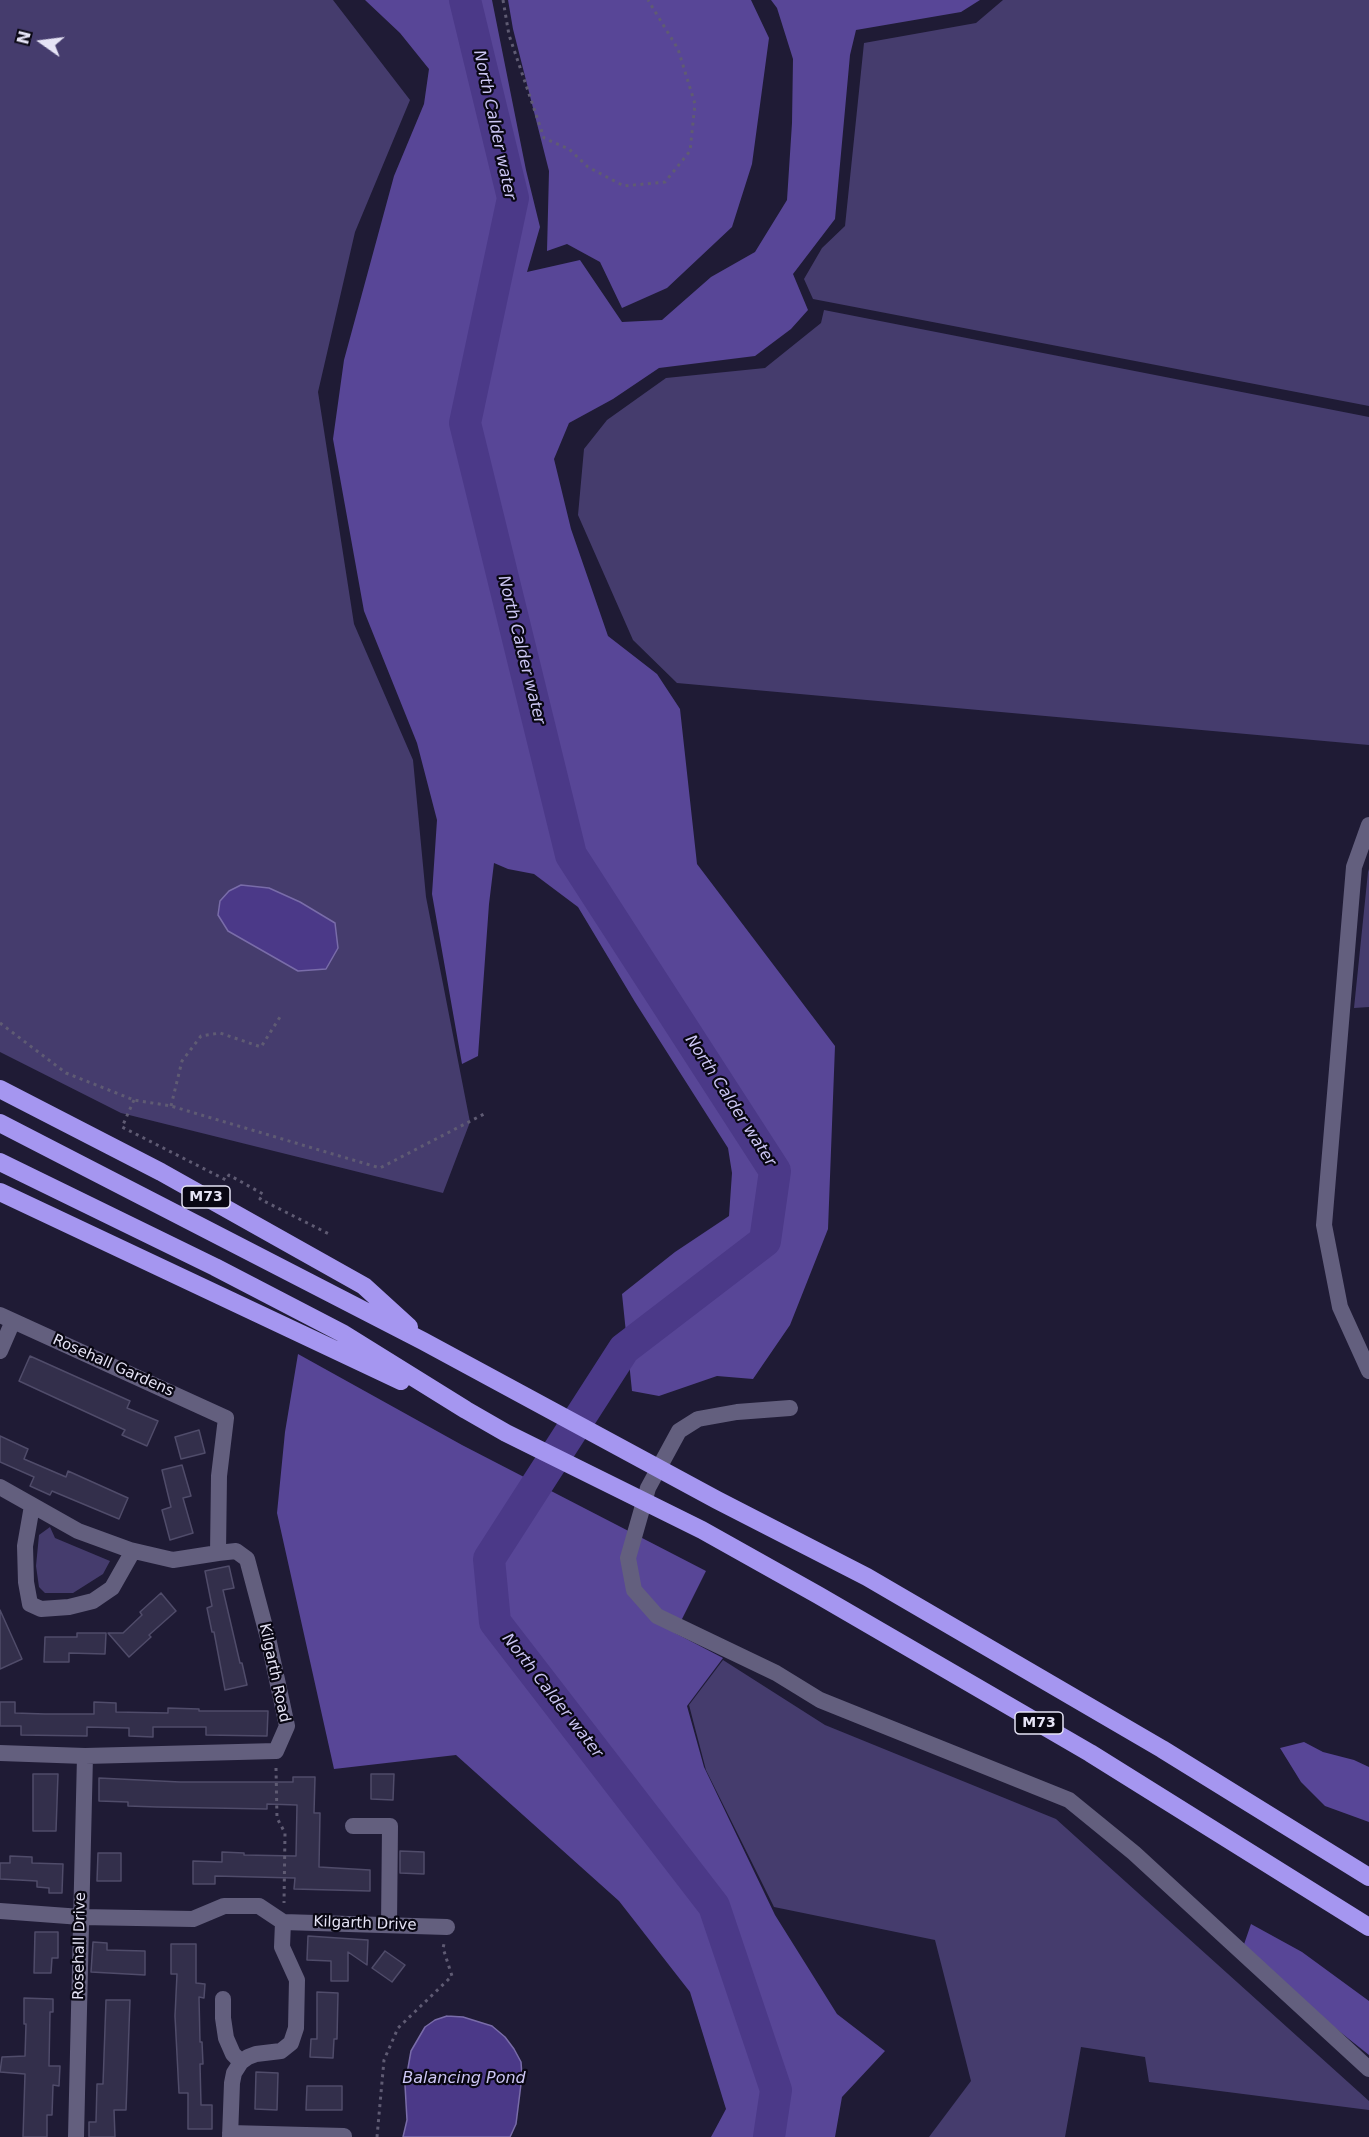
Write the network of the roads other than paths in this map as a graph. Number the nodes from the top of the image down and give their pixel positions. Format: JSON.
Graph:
{"nodes":[{"id":1,"x":1369,"y":825,"type":"edge"},
{"id":2,"x":0,"y":1089,"type":"edge"},
{"id":3,"x":0,"y":1123,"type":"edge"},
{"id":4,"x":0,"y":1163,"type":"edge"},
{"id":5,"x":0,"y":1192,"type":"edge"},
{"id":6,"x":6,"y":1318,"type":"edge"},
{"id":7,"x":400,"y":1324,"type":"junction"},
{"id":8,"x":0,"y":1351,"type":"edge"},
{"id":9,"x":384,"y":1367,"type":"junction"},
{"id":10,"x":1369,"y":1371,"type":"edge"},
{"id":11,"x":790,"y":1408,"type":"dead end"},
{"id":12,"x":0,"y":1487,"type":"edge"},
{"id":13,"x":32,"y":1506,"type":"junction"},
{"id":14,"x":134,"y":1551,"type":"junction"},
{"id":15,"x":218,"y":1553,"type":"junction"},
{"id":16,"x":0,"y":1753,"type":"edge"},
{"id":17,"x":85,"y":1756,"type":"junction"},
{"id":18,"x":352,"y":1826,"type":"dead end"},
{"id":19,"x":1369,"y":1877,"type":"edge"},
{"id":20,"x":0,"y":1911,"type":"edge"},
{"id":21,"x":81,"y":1917,"type":"junction"},
{"id":22,"x":281,"y":1920,"type":"junction"},
{"id":23,"x":389,"y":1925,"type":"junction"},
{"id":24,"x":447,"y":1927,"type":"road end"},
{"id":25,"x":1369,"y":1927,"type":"edge"},
{"id":26,"x":223,"y":1999,"type":"dead end"},
{"id":27,"x":241,"y":2062,"type":"junction"},
{"id":28,"x":1369,"y":2069,"type":"edge"},
{"id":29,"x":230,"y":2135,"type":"edge"},
{"id":30,"x":344,"y":2136,"type":"edge"},
{"id":31,"x":76,"y":2137,"type":"edge"}],
"edges":[{"from":1,"to":10,"type":"street"},
{"from":2,"to":7,"type":"highway","number":"M73"},
{"from":3,"to":7,"type":"highway","number":"M73"},
{"from":4,"to":9,"type":"highway"},
{"from":5,"to":9,"type":"highway"},
{"from":6,"to":8,"type":"street"},
{"from":6,"to":15,"type":"street","name":"Rosehall Gardens"},
{"from":7,"to":19,"type":"highway","number":"M73"},
{"from":9,"to":25,"type":"highway","number":"M73"},
{"from":11,"to":28,"type":"street"},
{"from":12,"to":13,"type":"street","name":"Kilgarth Road"},
{"from":13,"to":14,"type":"street","name":"Kilgarth Road"},
{"from":13,"to":14,"type":"street"},
{"from":14,"to":15,"type":"street","name":"Kilgarth Road"},
{"from":15,"to":17,"type":"street","name":"Kilgarth Road"},
{"from":16,"to":17,"type":"street"},
{"from":17,"to":21,"type":"street","name":"Rosehall Drive"},
{"from":18,"to":23,"type":"street"},
{"from":20,"to":21,"type":"street","name":"Kilgarth Drive"},
{"from":21,"to":22,"type":"street","name":"Kilgarth Drive"},
{"from":21,"to":31,"type":"street","name":"Rosehall Drive"},
{"from":22,"to":23,"type":"street","name":"Kilgarth Drive"},
{"from":22,"to":27,"type":"street"},
{"from":23,"to":24,"type":"street","name":"Kilgarth Drive"},
{"from":26,"to":27,"type":"street"},
{"from":27,"to":29,"type":"street"},
{"from":29,"to":30,"type":"street"}]}
